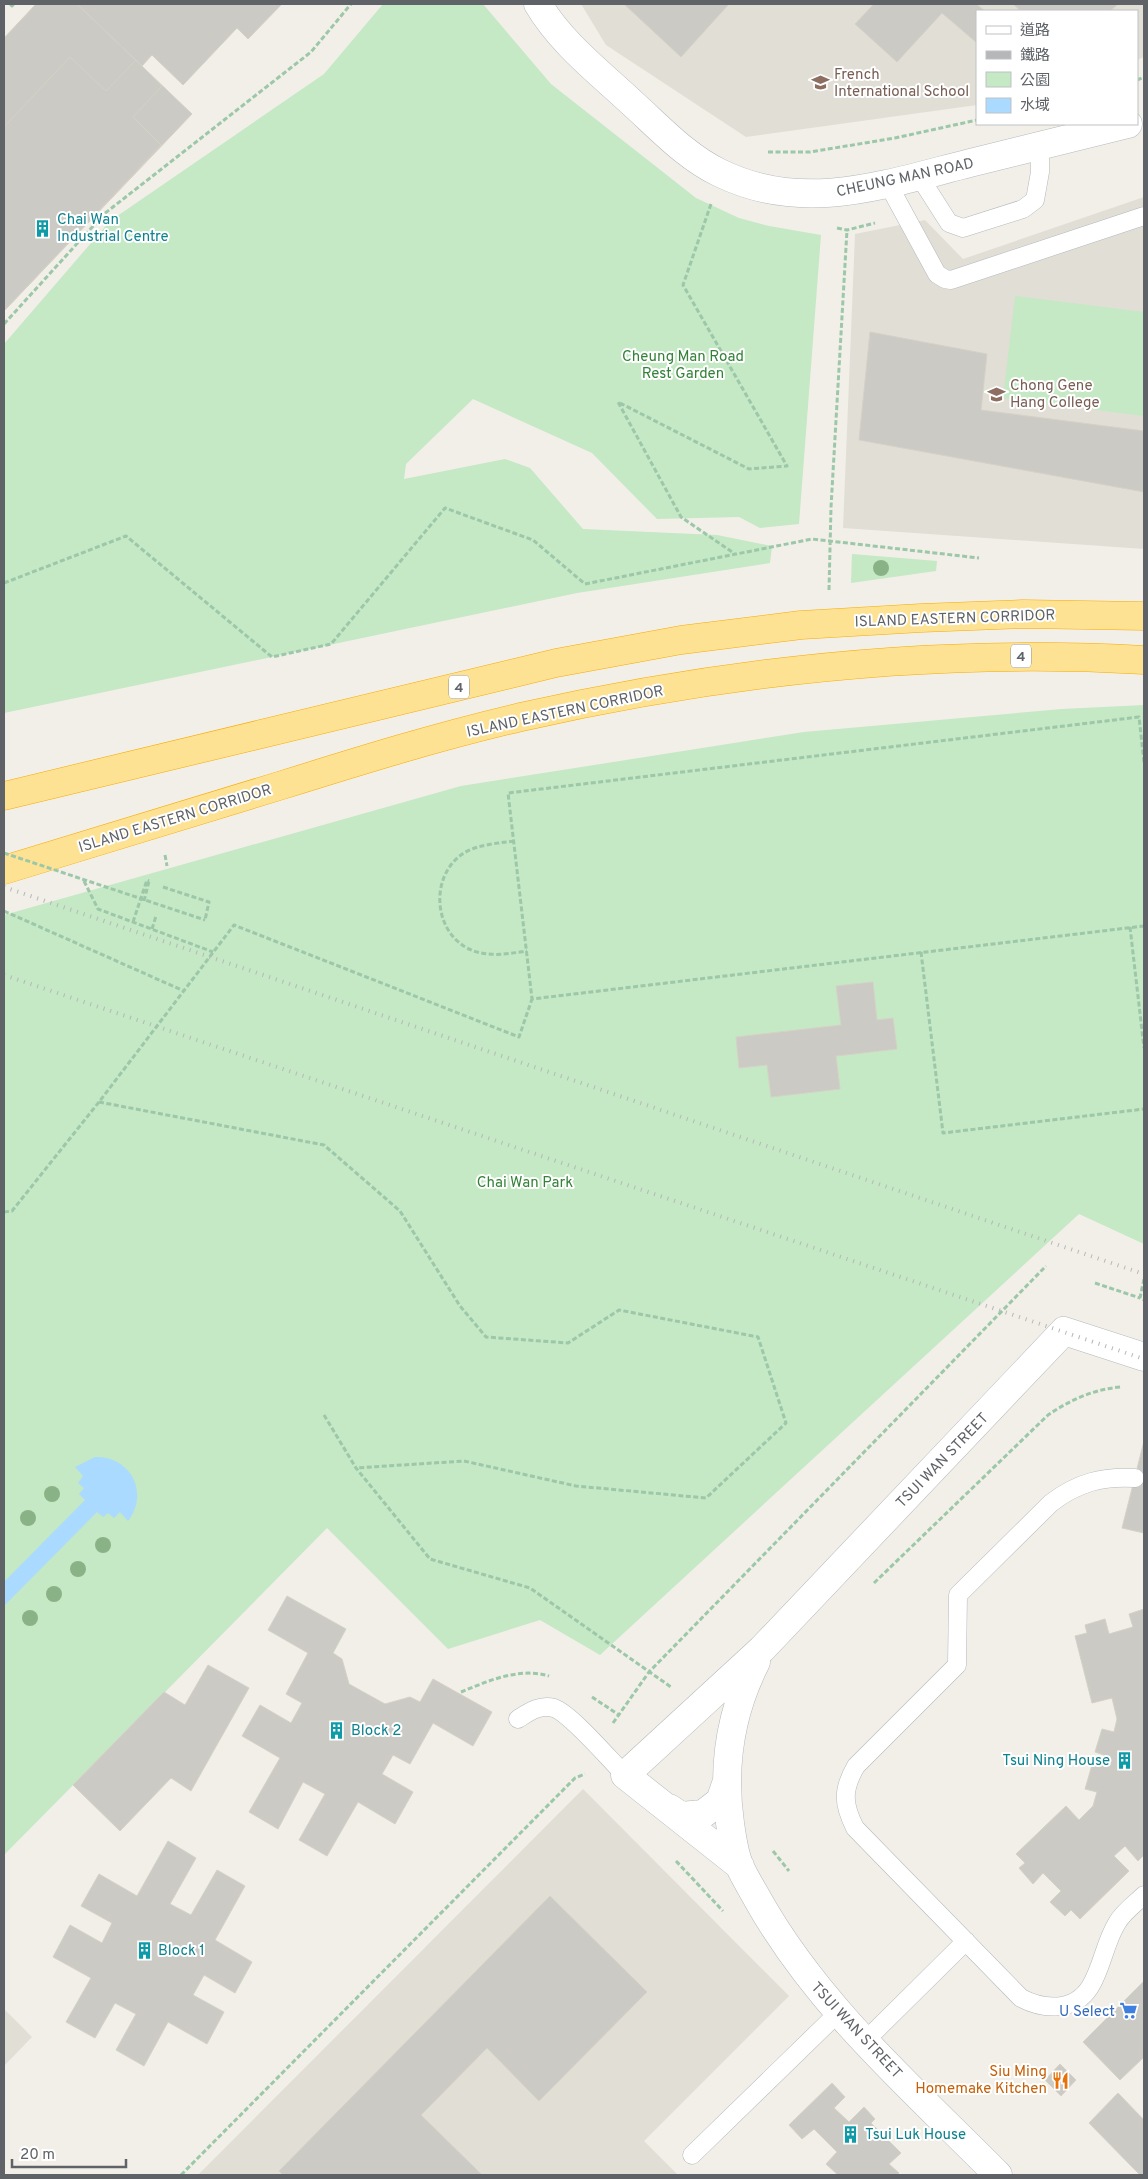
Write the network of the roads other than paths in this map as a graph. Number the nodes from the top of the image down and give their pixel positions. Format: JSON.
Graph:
{"nodes":[{"id":1,"x":538,"y":4,"type":"edge"},
{"id":2,"x":1124,"y":125,"type":"edge"},
{"id":3,"x":1040,"y":146,"type":"junction"},
{"id":4,"x":919,"y":176,"type":"junction"},
{"id":5,"x":888,"y":184,"type":"junction"},
{"id":6,"x":1144,"y":216,"type":"edge"},
{"id":7,"x":1144,"y":616,"type":"edge"},
{"id":8,"x":1144,"y":660,"type":"edge"},
{"id":9,"x":4,"y":796,"type":"edge"},
{"id":10,"x":4,"y":870,"type":"edge"},
{"id":11,"x":1144,"y":1357,"type":"edge"},
{"id":12,"x":1135,"y":1478,"type":"dead end"},
{"id":13,"x":762,"y":1649,"type":"junction"},
{"id":14,"x":518,"y":1719,"type":"dead end"},
{"id":15,"x":625,"y":1775,"type":"junction"},
{"id":16,"x":727,"y":1781,"type":"junction"},
{"id":17,"x":664,"y":1805,"type":"junction"},
{"id":18,"x":740,"y":1866,"type":"junction"},
{"id":19,"x":1144,"y":1895,"type":"edge"},
{"id":20,"x":966,"y":1941,"type":"junction"},
{"id":21,"x":838,"y":2013,"type":"junction"},
{"id":22,"x":865,"y":2041,"type":"junction"},
{"id":23,"x":692,"y":2155,"type":"dead end"},
{"id":24,"x":998,"y":2175,"type":"edge"}],
"edges":[{"from":1,"to":5,"type":"street","name":"CHEUNG MAN ROAD"},
{"from":2,"to":3,"type":"street","name":"CHEUNG MAN ROAD"},
{"from":3,"to":4,"type":"street","name":"CHEUNG MAN ROAD"},
{"from":3,"to":4,"type":"lane"},
{"from":4,"to":5,"type":"street","name":"CHEUNG MAN ROAD"},
{"from":5,"to":6,"type":"lane"},
{"from":7,"to":9,"type":"highway","name":"ISLAND EASTERN CORRIDOR","number":"4"},
{"from":8,"to":10,"type":"highway","name":"ISLAND EASTERN CORRIDOR","number":"4"},
{"from":11,"to":13,"type":"street","name":"TSUI WAN STREET"},
{"from":12,"to":20,"type":"lane"},
{"from":13,"to":15,"type":"street","name":"TSUI WAN STREET"},
{"from":13,"to":16,"type":"street","name":"TSUI WAN STREET"},
{"from":14,"to":15,"type":"lane"},
{"from":15,"to":17,"type":"street","name":"TSUI WAN STREET"},
{"from":16,"to":17,"type":"street","name":"TSUI WAN STREET"},
{"from":16,"to":18,"type":"street","name":"TSUI WAN STREET"},
{"from":17,"to":18,"type":"street","name":"TSUI WAN STREET"},
{"from":18,"to":21,"type":"street","name":"TSUI WAN STREET"},
{"from":19,"to":20,"type":"lane"},
{"from":20,"to":22,"type":"lane"},
{"from":21,"to":22,"type":"street","name":"TSUI WAN STREET"},
{"from":21,"to":23,"type":"lane"},
{"from":22,"to":24,"type":"street","name":"TSUI WAN STREET"}]}
